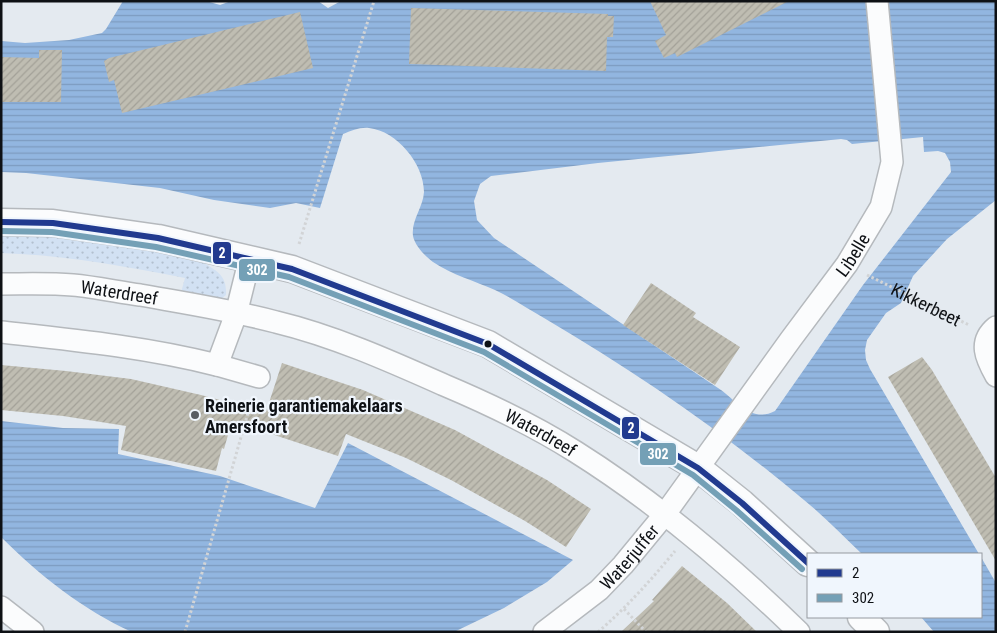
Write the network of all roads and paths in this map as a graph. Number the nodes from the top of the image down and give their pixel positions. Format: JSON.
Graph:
{"nodes":[{"id":1,"x":374,"y":1,"type":"edge"},
{"id":2,"x":877,"y":1,"type":"edge"},
{"id":3,"x":310,"y":206,"type":"dead end"},
{"id":4,"x":1,"y":222,"type":"edge"},
{"id":5,"x":250,"y":258,"type":"junction"},
{"id":6,"x":866,"y":274,"type":"dead end"},
{"id":7,"x":1,"y":284,"type":"edge"},
{"id":8,"x":236,"y":314,"type":"junction"},
{"id":9,"x":992,"y":331,"type":"edge"},
{"id":10,"x":1,"y":332,"type":"edge"},
{"id":11,"x":217,"y":365,"type":"junction"},
{"id":12,"x":996,"y":376,"type":"edge"},
{"id":13,"x":259,"y":377,"type":"dead end"},
{"id":14,"x":698,"y":468,"type":"junction"},
{"id":15,"x":231,"y":473,"type":"dead end"},
{"id":16,"x":665,"y":514,"type":"junction"},
{"id":17,"x":689,"y":532,"type":"junction"},
{"id":18,"x":807,"y":562,"type":"edge"},
{"id":19,"x":1,"y":607,"type":"edge"},
{"id":20,"x":624,"y":609,"type":"junction"},
{"id":21,"x":862,"y":618,"type":"edge"},
{"id":22,"x":33,"y":632,"type":"edge"},
{"id":23,"x":184,"y":632,"type":"edge"},
{"id":24,"x":544,"y":632,"type":"edge"},
{"id":25,"x":598,"y":632,"type":"edge"},
{"id":26,"x":646,"y":632,"type":"edge"},
{"id":27,"x":799,"y":632,"type":"edge"},
{"id":28,"x":876,"y":632,"type":"edge"}],
"edges":[{"from":1,"to":3,"type":"path"},
{"from":2,"to":14,"type":"street","name":"Libelle"},
{"from":4,"to":5,"type":"street"},
{"from":5,"to":8,"type":"street"},
{"from":5,"to":14,"type":"street"},
{"from":6,"to":9,"type":"path","name":"Kikkerbeet"},
{"from":7,"to":8,"type":"street","name":"Waterdreef"},
{"from":8,"to":11,"type":"street"},
{"from":8,"to":16,"type":"street","name":"Waterdreef"},
{"from":9,"to":12,"type":"street"},
{"from":10,"to":11,"type":"street"},
{"from":11,"to":13,"type":"street"},
{"from":14,"to":16,"type":"street","name":"Waterjuffer"},
{"from":14,"to":18,"type":"street"},
{"from":15,"to":23,"type":"path"},
{"from":16,"to":17,"type":"street","name":"Waterdreef"},
{"from":16,"to":24,"type":"street","name":"Waterjuffer"},
{"from":17,"to":20,"type":"path"},
{"from":17,"to":27,"type":"street","name":"Waterdreef"},
{"from":19,"to":22,"type":"street"},
{"from":20,"to":25,"type":"path"},
{"from":20,"to":26,"type":"path"},
{"from":21,"to":28,"type":"street"}]}
